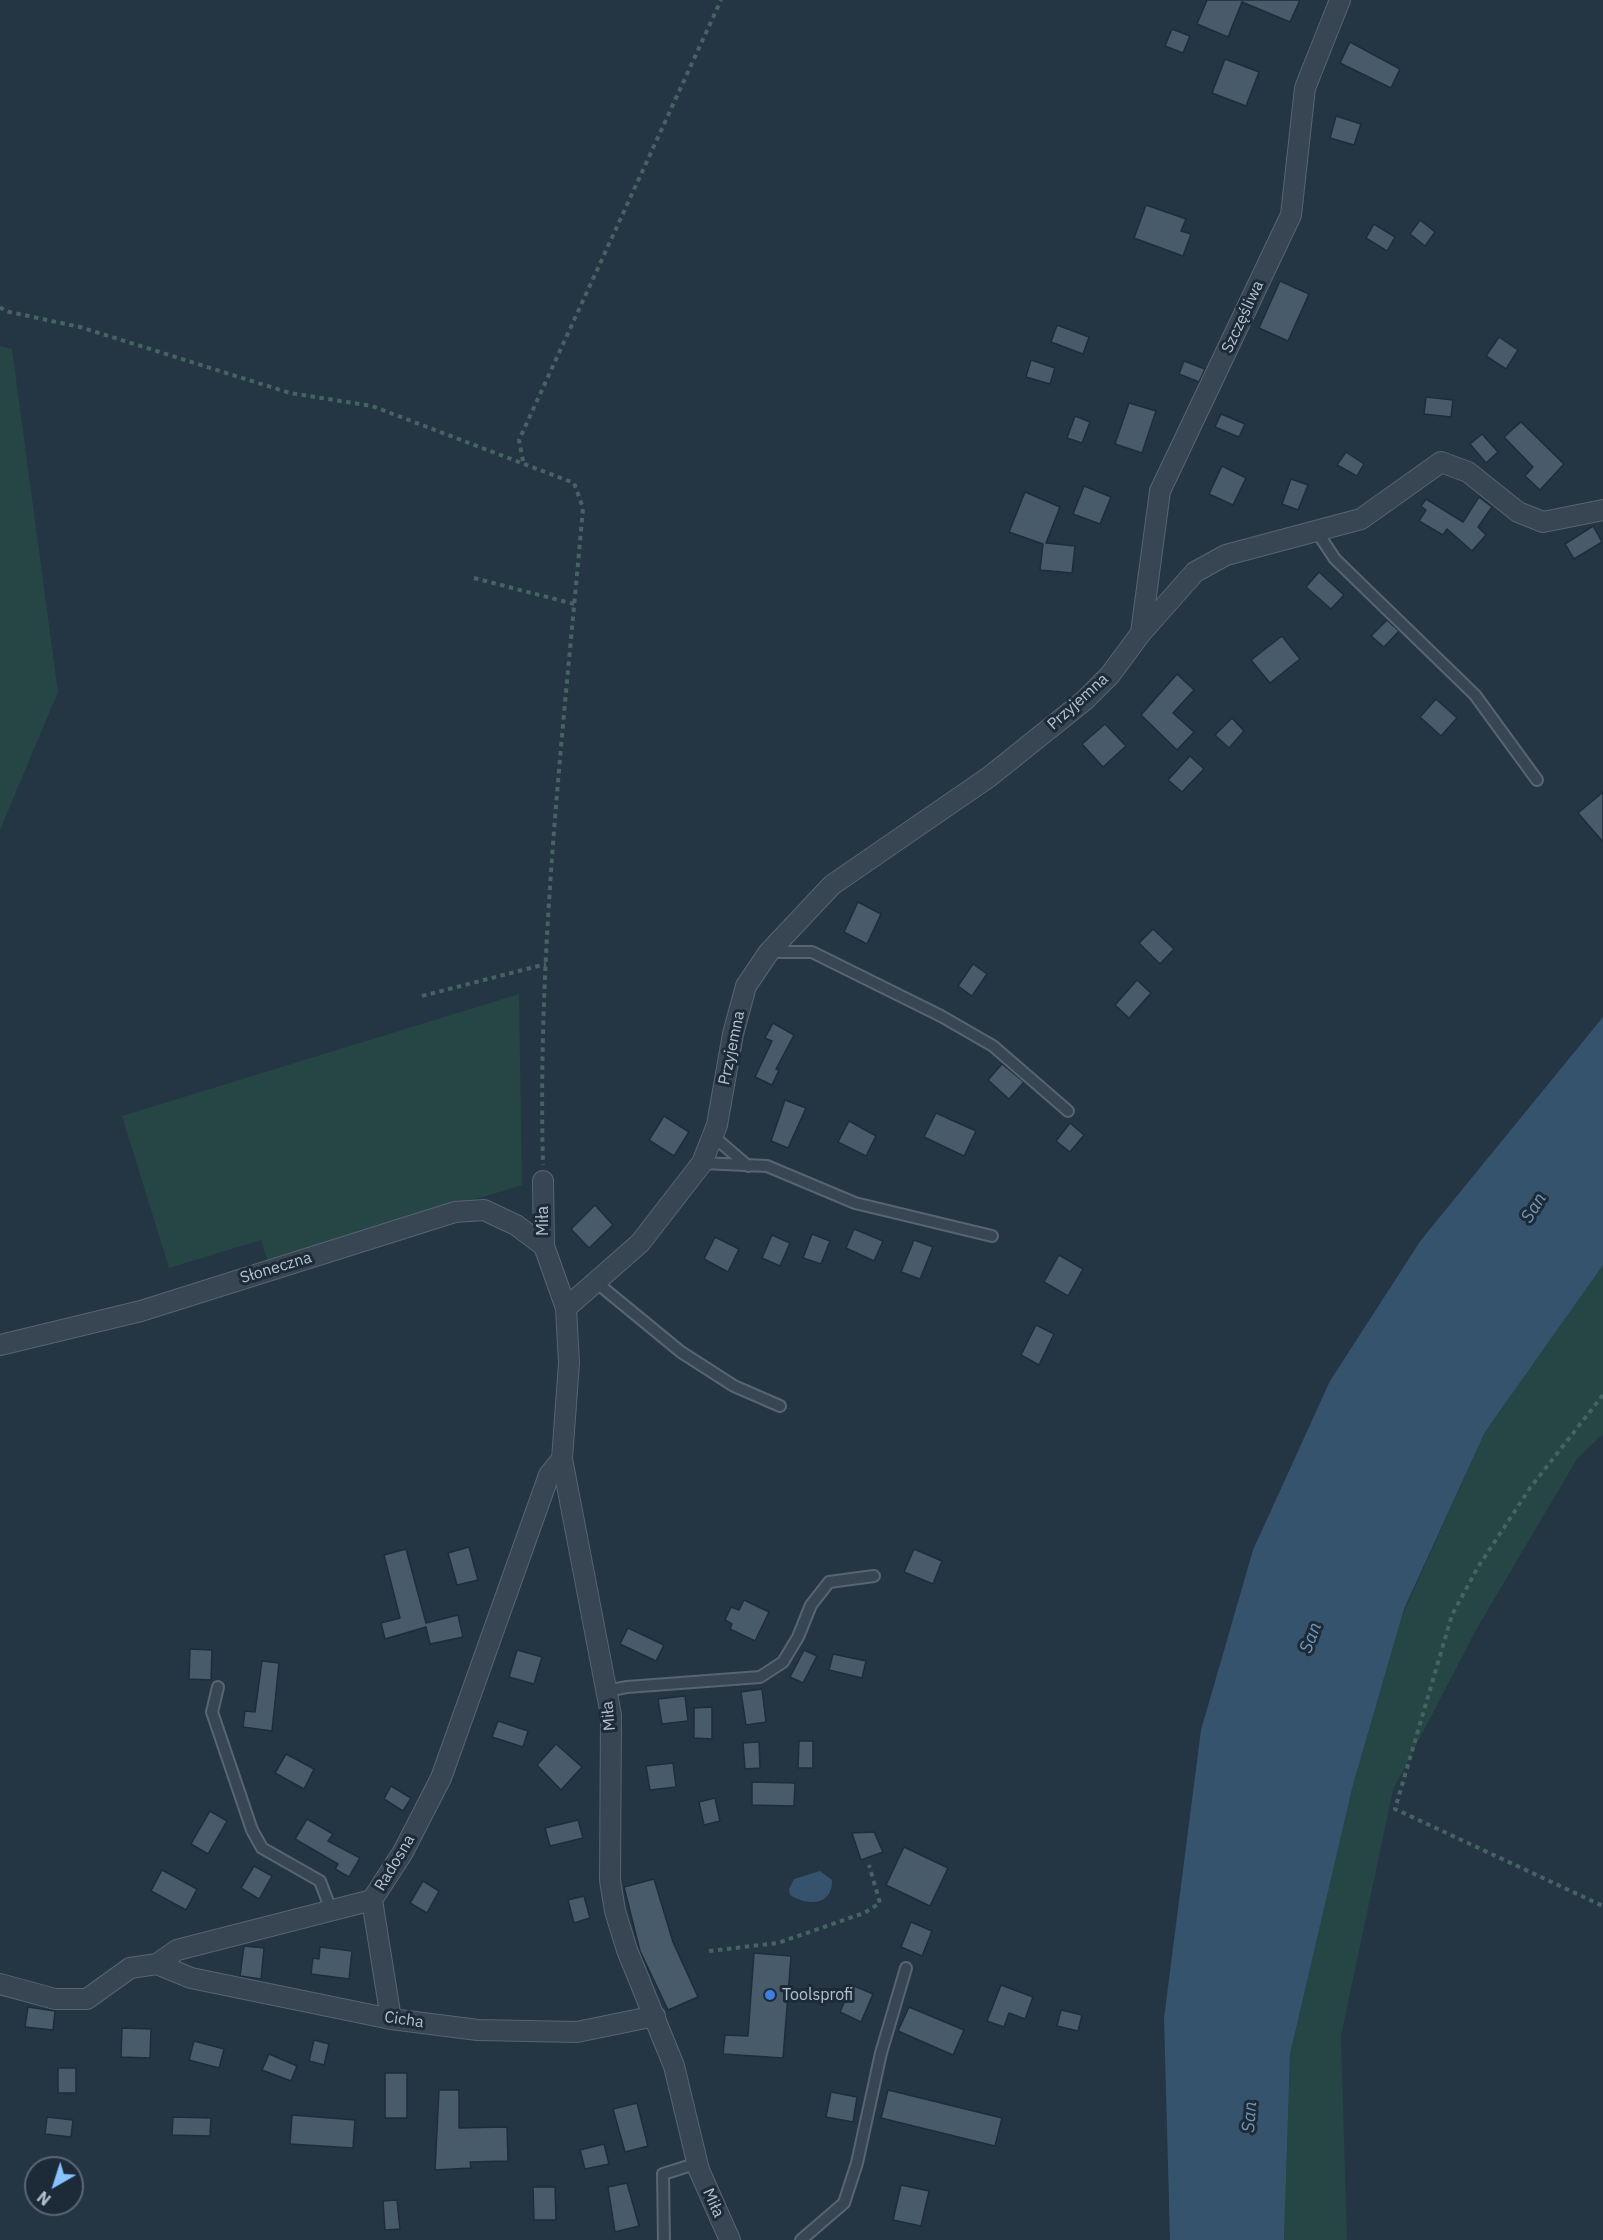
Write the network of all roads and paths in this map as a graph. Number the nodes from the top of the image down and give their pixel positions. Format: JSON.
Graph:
{"nodes":[{"id":1,"x":721,"y":0,"type":"edge"},
{"id":2,"x":1340,"y":0,"type":"edge"},
{"id":3,"x":0,"y":307,"type":"edge"},
{"id":4,"x":523,"y":462,"type":"junction"},
{"id":5,"x":1603,"y":510,"type":"edge"},
{"id":6,"x":1317,"y":532,"type":"junction"},
{"id":7,"x":474,"y":578,"type":"dead end"},
{"id":8,"x":574,"y":604,"type":"junction"},
{"id":9,"x":1141,"y":633,"type":"junction"},
{"id":10,"x":1537,"y":780,"type":"dead end"},
{"id":11,"x":769,"y":952,"type":"junction"},
{"id":12,"x":546,"y":964,"type":"junction"},
{"id":13,"x":422,"y":996,"type":"dead end"},
{"id":14,"x":1068,"y":1111,"type":"dead end"},
{"id":15,"x":713,"y":1136,"type":"junction"},
{"id":16,"x":702,"y":1163,"type":"junction"},
{"id":17,"x":748,"y":1166,"type":"junction"},
{"id":18,"x":543,"y":1181,"type":"joint"},
{"id":19,"x":992,"y":1236,"type":"dead end"},
{"id":20,"x":543,"y":1246,"type":"junction"},
{"id":21,"x":597,"y":1282,"type":"junction"},
{"id":22,"x":566,"y":1308,"type":"junction"},
{"id":23,"x":0,"y":1345,"type":"edge"},
{"id":24,"x":1603,"y":1395,"type":"edge"},
{"id":25,"x":780,"y":1406,"type":"dead end"},
{"id":26,"x":562,"y":1459,"type":"junction"},
{"id":27,"x":874,"y":1576,"type":"dead end"},
{"id":28,"x":218,"y":1687,"type":"dead end"},
{"id":29,"x":606,"y":1691,"type":"junction"},
{"id":30,"x":869,"y":1865,"type":"dead end"},
{"id":31,"x":372,"y":1900,"type":"junction"},
{"id":32,"x":1603,"y":1906,"type":"edge"},
{"id":33,"x":331,"y":1910,"type":"junction"},
{"id":34,"x":709,"y":1951,"type":"dead end"},
{"id":35,"x":157,"y":1964,"type":"junction"},
{"id":36,"x":906,"y":1968,"type":"dead end"},
{"id":37,"x":0,"y":1984,"type":"edge"},
{"id":38,"x":655,"y":2016,"type":"junction"},
{"id":39,"x":391,"y":2019,"type":"junction"},
{"id":40,"x":698,"y":2163,"type":"junction"},
{"id":41,"x":664,"y":2240,"type":"edge"},
{"id":42,"x":730,"y":2240,"type":"edge"},
{"id":43,"x":801,"y":2240,"type":"edge"}],
"edges":[{"from":1,"to":4,"type":"path"},
{"from":2,"to":9,"type":"street","name":"Szczęśliwa"},
{"from":3,"to":4,"type":"path"},
{"from":4,"to":8,"type":"path"},
{"from":5,"to":6,"type":"street","name":"Przyjemna"},
{"from":6,"to":9,"type":"street","name":"Przyjemna"},
{"from":6,"to":10,"type":"lane"},
{"from":7,"to":8,"type":"path"},
{"from":8,"to":12,"type":"path"},
{"from":9,"to":11,"type":"street","name":"Przyjemna"},
{"from":11,"to":14,"type":"lane"},
{"from":11,"to":15,"type":"street","name":"Przyjemna"},
{"from":12,"to":13,"type":"path"},
{"from":12,"to":18,"type":"path"},
{"from":15,"to":16,"type":"street","name":"Przyjemna"},
{"from":15,"to":17,"type":"lane"},
{"from":16,"to":17,"type":"lane"},
{"from":16,"to":21,"type":"street","name":"Przyjemna"},
{"from":17,"to":19,"type":"lane"},
{"from":18,"to":20,"type":"street","name":"Miła"},
{"from":20,"to":22,"type":"street","name":"Miła"},
{"from":20,"to":23,"type":"street","name":"Słoneczna"},
{"from":21,"to":22,"type":"street","name":"Przyjemna"},
{"from":21,"to":25,"type":"lane"},
{"from":22,"to":26,"type":"street","name":"Miła"},
{"from":24,"to":32,"type":"path"},
{"from":26,"to":29,"type":"street","name":"Miła"},
{"from":26,"to":31,"type":"street","name":"Radosna"},
{"from":27,"to":29,"type":"lane"},
{"from":28,"to":33,"type":"lane"},
{"from":29,"to":38,"type":"street","name":"Miła"},
{"from":30,"to":34,"type":"path"},
{"from":31,"to":33,"type":"street","name":"Radosna"},
{"from":31,"to":39,"type":"street"},
{"from":33,"to":35,"type":"street","name":"Radosna"},
{"from":35,"to":37,"type":"street","name":"Radosna"},
{"from":35,"to":39,"type":"street","name":"Cicha"},
{"from":36,"to":43,"type":"lane"},
{"from":38,"to":39,"type":"street","name":"Cicha"},
{"from":38,"to":40,"type":"street","name":"Miła"},
{"from":40,"to":41,"type":"lane"},
{"from":40,"to":42,"type":"street","name":"Miła"}]}
